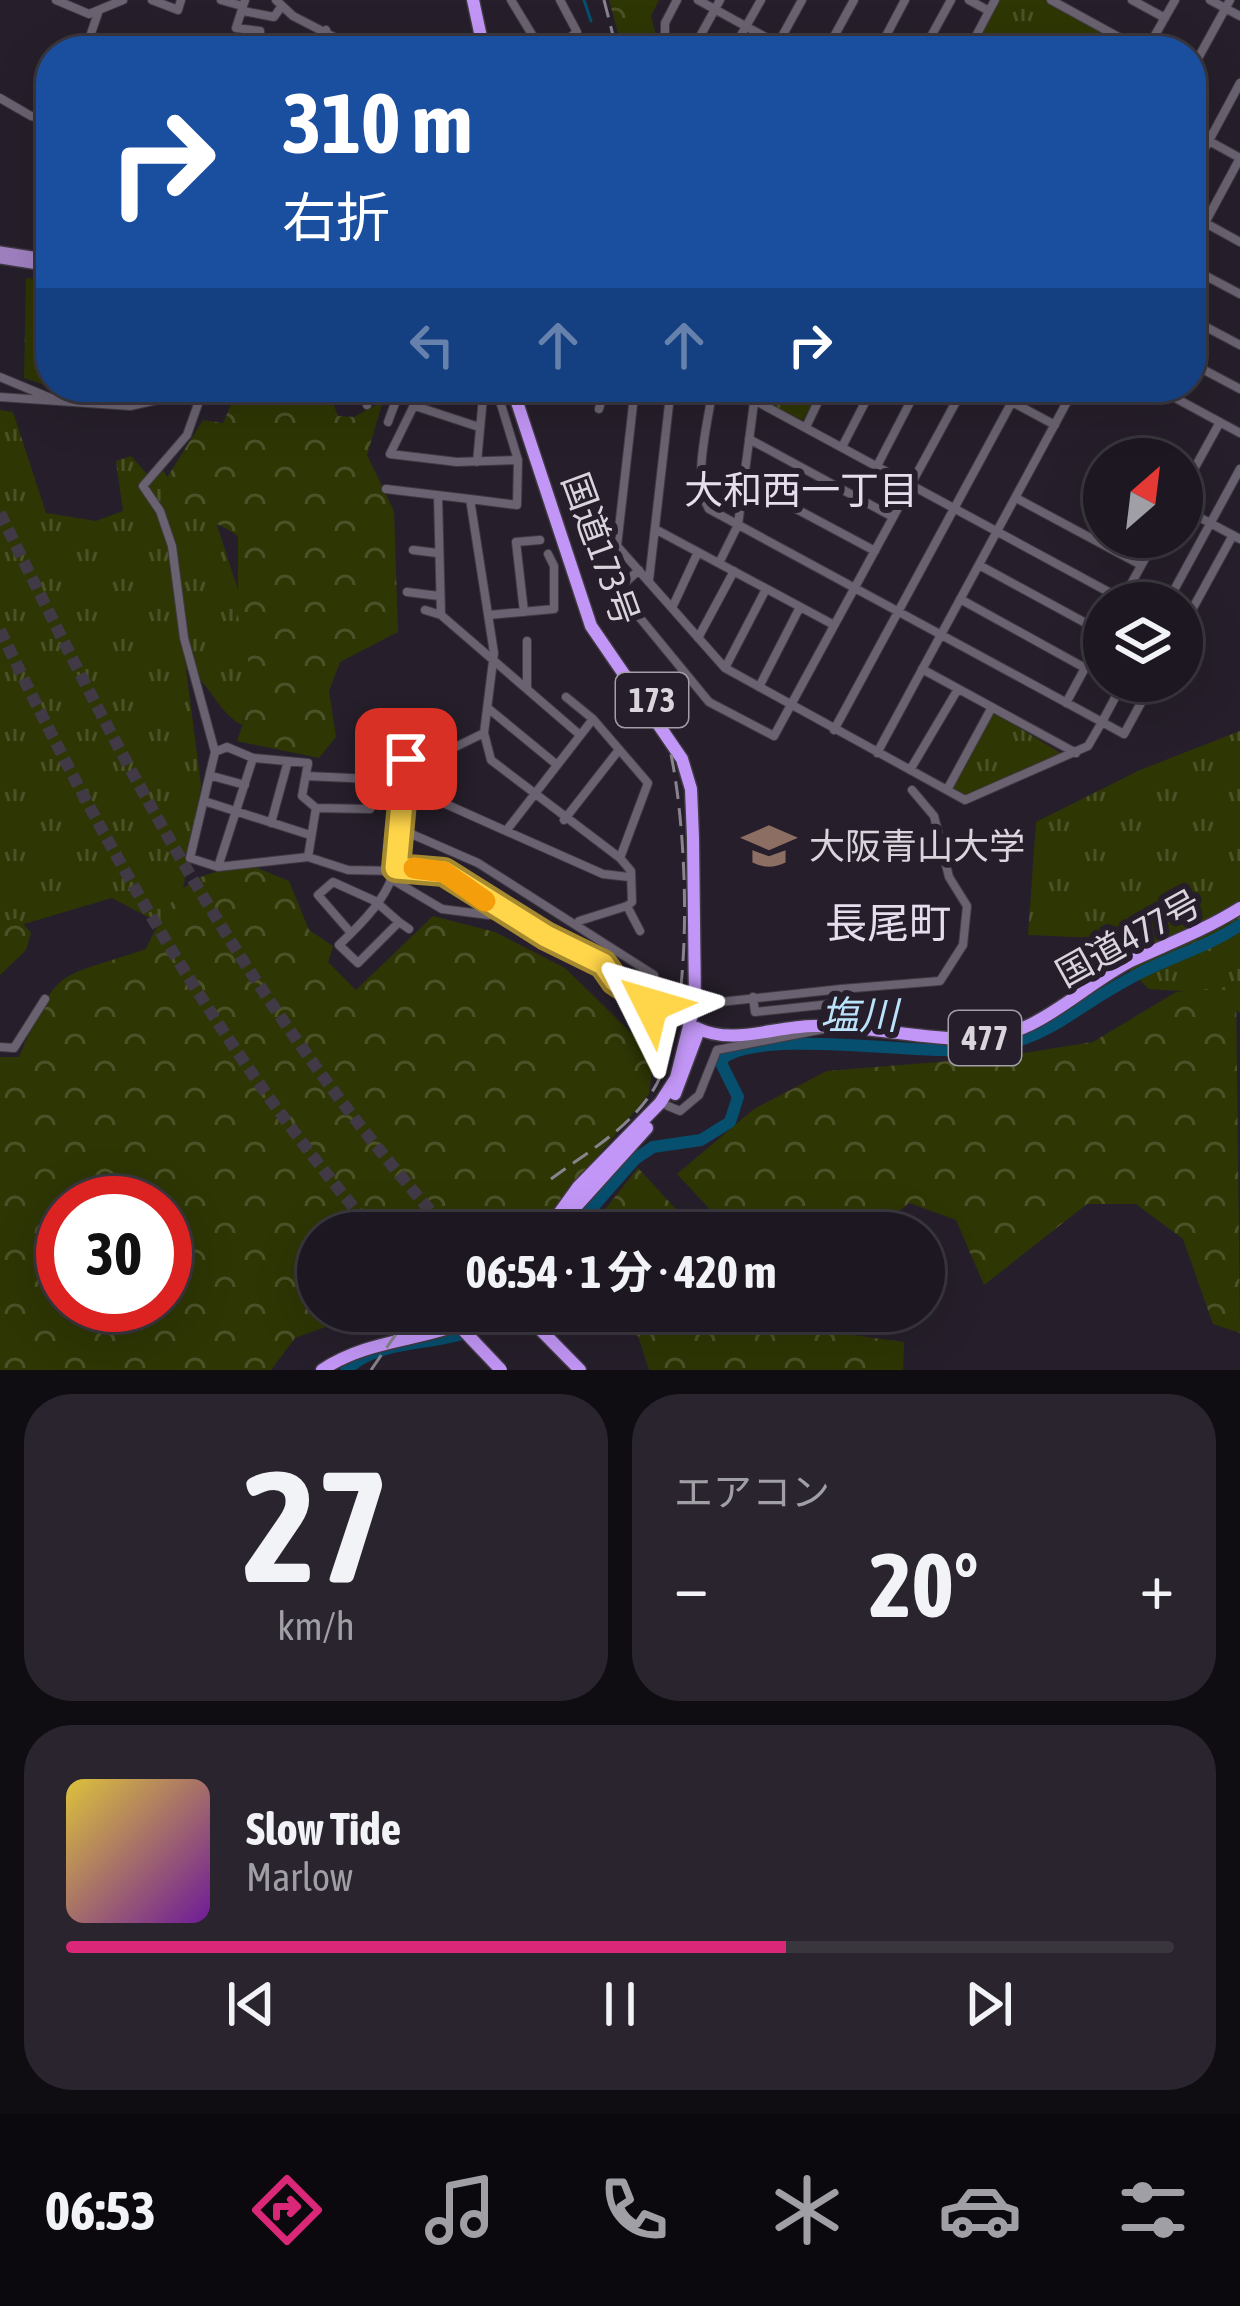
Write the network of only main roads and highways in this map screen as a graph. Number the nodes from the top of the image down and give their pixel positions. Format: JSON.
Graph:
{"nodes":[{"id":1,"x":469,"y":0,"type":"edge"},
{"id":2,"x":477,"y":36,"type":"edge"},
{"id":3,"x":0,"y":255,"type":"edge"},
{"id":4,"x":36,"y":261,"type":"edge"},
{"id":5,"x":511,"y":402,"type":"edge"},
{"id":6,"x":512,"y":402,"type":"edge"},
{"id":7,"x":1240,"y":908,"type":"edge"},
{"id":8,"x":696,"y":1027,"type":"junction"},
{"id":9,"x":561,"y":1212,"type":"edge"},
{"id":10,"x":570,"y":1212,"type":"edge"},
{"id":11,"x":395,"y":1332,"type":"edge"},
{"id":12,"x":429,"y":1332,"type":"edge"},
{"id":13,"x":465,"y":1332,"type":"edge"},
{"id":14,"x":542,"y":1332,"type":"edge"},
{"id":15,"x":312,"y":1370,"type":"edge"},
{"id":16,"x":322,"y":1370,"type":"edge"},
{"id":17,"x":501,"y":1370,"type":"edge"},
{"id":18,"x":580,"y":1370,"type":"edge"}],
"edges":[{"from":1,"to":2,"type":"highway"},
{"from":3,"to":4,"type":"main road"},
{"from":5,"to":8,"type":"highway","name":"国道173号","number":"173"},
{"from":6,"to":8,"type":"highway","name":"国道173号","number":"173"},
{"from":7,"to":8,"type":"highway","name":"国道477号","number":"477"},
{"from":8,"to":9,"type":"highway","name":"国道173号","number":"173"},
{"from":8,"to":10,"type":"highway","name":"国道173号","number":"173"},
{"from":11,"to":15,"type":"highway"},
{"from":12,"to":16,"type":"highway"},
{"from":13,"to":17,"type":"highway","bridge":true},
{"from":14,"to":18,"type":"highway"}]}
